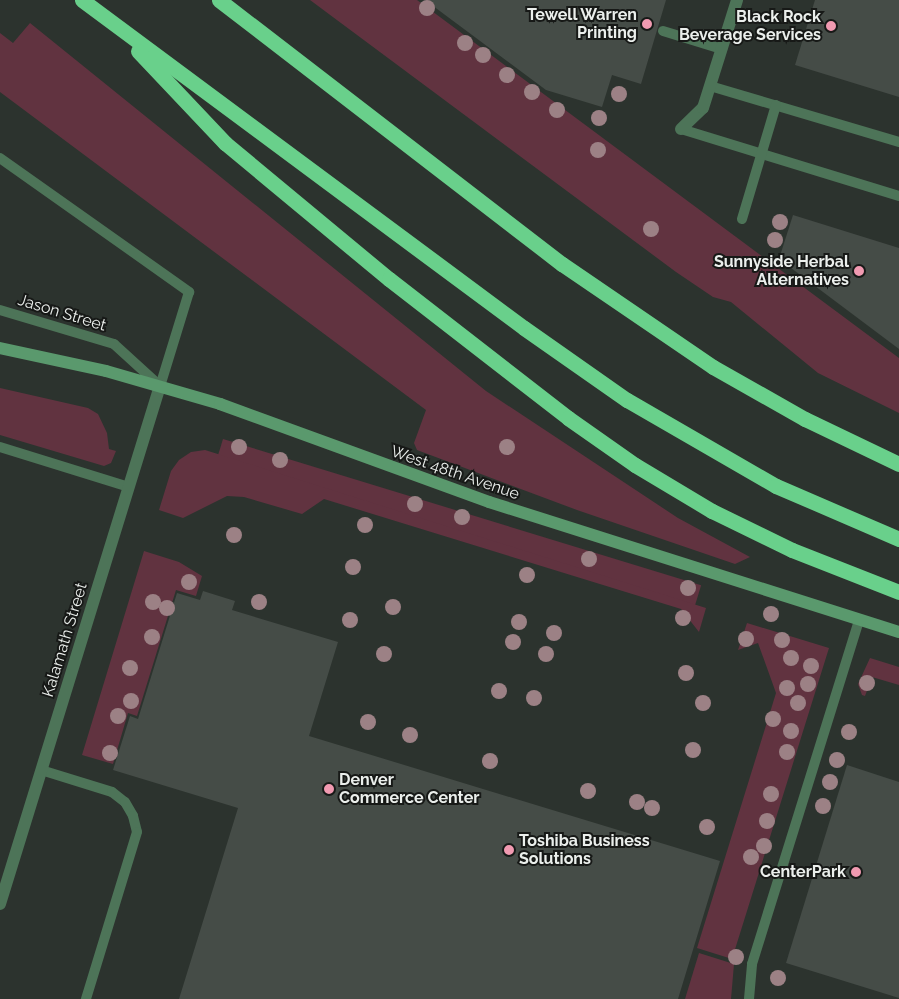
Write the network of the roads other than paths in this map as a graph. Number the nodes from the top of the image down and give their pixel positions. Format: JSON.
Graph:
{"nodes":[{"id":1,"x":82,"y":0,"type":"edge"},
{"id":2,"x":220,"y":0,"type":"edge"},
{"id":3,"x":737,"y":0,"type":"edge"},
{"id":4,"x":111,"y":22,"type":"junction"},
{"id":5,"x":663,"y":31,"type":"dead end"},
{"id":6,"x":722,"y":49,"type":"junction"},
{"id":7,"x":710,"y":86,"type":"junction"},
{"id":8,"x":776,"y":105,"type":"junction"},
{"id":9,"x":681,"y":129,"type":"joint"},
{"id":10,"x":899,"y":142,"type":"edge"},
{"id":11,"x":762,"y":154,"type":"junction"},
{"id":12,"x":0,"y":158,"type":"edge"},
{"id":13,"x":899,"y":196,"type":"edge"},
{"id":14,"x":742,"y":219,"type":"dead end"},
{"id":15,"x":0,"y":310,"type":"edge"},
{"id":16,"x":0,"y":348,"type":"edge"},
{"id":17,"x":160,"y":386,"type":"junction"},
{"id":18,"x":0,"y":447,"type":"edge"},
{"id":19,"x":899,"y":464,"type":"edge"},
{"id":20,"x":129,"y":487,"type":"junction"},
{"id":21,"x":899,"y":539,"type":"edge"},
{"id":22,"x":899,"y":592,"type":"edge"},
{"id":23,"x":859,"y":620,"type":"junction"},
{"id":24,"x":899,"y":632,"type":"edge"},
{"id":25,"x":41,"y":770,"type":"junction"},
{"id":26,"x":0,"y":904,"type":"edge"},
{"id":27,"x":86,"y":999,"type":"edge"},
{"id":28,"x":748,"y":999,"type":"edge"}],
"edges":[{"from":1,"to":4,"type":"highway"},
{"from":2,"to":19,"type":"highway"},
{"from":3,"to":6,"type":"street"},
{"from":4,"to":21,"type":"highway"},
{"from":4,"to":22,"type":"highway"},
{"from":5,"to":6,"type":"lane"},
{"from":6,"to":7,"type":"street"},
{"from":7,"to":8,"type":"lane"},
{"from":7,"to":9,"type":"street"},
{"from":8,"to":10,"type":"lane"},
{"from":8,"to":11,"type":"lane"},
{"from":9,"to":11,"type":"lane"},
{"from":11,"to":13,"type":"lane"},
{"from":11,"to":14,"type":"lane"},
{"from":12,"to":17,"type":"lane"},
{"from":15,"to":17,"type":"lane","name":"Jason Street"},
{"from":16,"to":17,"type":"street","name":"West 48th Avenue"},
{"from":17,"to":20,"type":"street","name":"Kalamath Street"},
{"from":17,"to":23,"type":"street","name":"West 48th Avenue"},
{"from":18,"to":20,"type":"lane"},
{"from":20,"to":25,"type":"street","name":"Kalamath Street"},
{"from":23,"to":24,"type":"street","name":"West 48th Avenue"},
{"from":23,"to":28,"type":"lane"},
{"from":25,"to":26,"type":"street","name":"Kalamath Street"},
{"from":25,"to":27,"type":"lane"}]}
